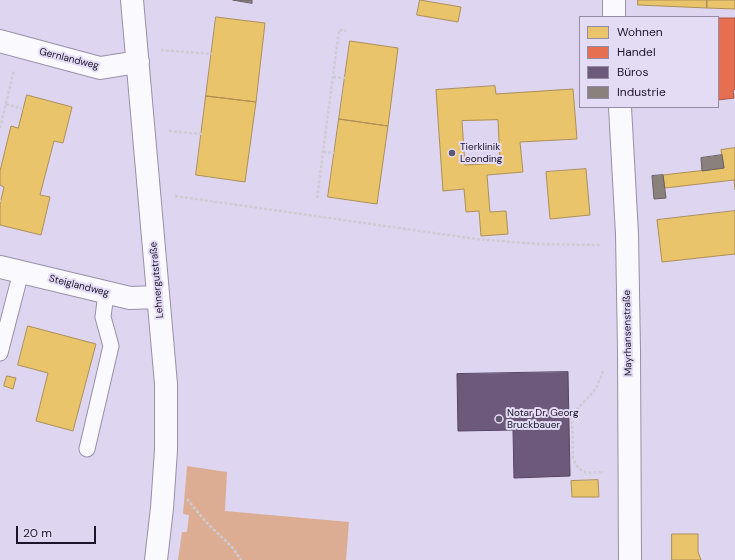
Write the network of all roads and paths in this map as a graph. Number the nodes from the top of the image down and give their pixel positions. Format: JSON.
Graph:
{"nodes":[{"id":1,"x":132,"y":0,"type":"edge"},
{"id":2,"x":614,"y":0,"type":"edge"},
{"id":3,"x":614,"y":16,"type":"edge"},
{"id":4,"x":346,"y":31,"type":"dead end"},
{"id":5,"x":0,"y":42,"type":"edge"},
{"id":6,"x":157,"y":50,"type":"dead end"},
{"id":7,"x":212,"y":54,"type":"dead end"},
{"id":8,"x":138,"y":62,"type":"junction"},
{"id":9,"x":14,"y":68,"type":"dead end"},
{"id":10,"x":333,"y":77,"type":"junction"},
{"id":11,"x":345,"y":78,"type":"dead end"},
{"id":12,"x":6,"y":104,"type":"junction"},
{"id":13,"x":23,"y":108,"type":"dead end"},
{"id":14,"x":620,"y":108,"type":"edge"},
{"id":15,"x":1,"y":121,"type":"edge"},
{"id":16,"x":0,"y":128,"type":"edge"},
{"id":17,"x":164,"y":130,"type":"dead end"},
{"id":18,"x":202,"y":134,"type":"dead end"},
{"id":19,"x":323,"y":152,"type":"junction"},
{"id":20,"x":334,"y":153,"type":"dead end"},
{"id":21,"x":170,"y":196,"type":"dead end"},
{"id":22,"x":317,"y":198,"type":"dead end"},
{"id":23,"x":604,"y":245,"type":"dead end"},
{"id":24,"x":0,"y":267,"type":"edge"},
{"id":25,"x":21,"y":272,"type":"junction"},
{"id":26,"x":106,"y":293,"type":"junction"},
{"id":27,"x":158,"y":297,"type":"junction"},
{"id":28,"x":0,"y":353,"type":"edge"},
{"id":29,"x":607,"y":368,"type":"dead end"},
{"id":30,"x":87,"y":449,"type":"dead end"},
{"id":31,"x":605,"y":472,"type":"dead end"},
{"id":32,"x":185,"y":495,"type":"dead end"},
{"id":33,"x":156,"y":560,"type":"edge"},
{"id":34,"x":241,"y":560,"type":"edge"},
{"id":35,"x":630,"y":560,"type":"edge"}],
"edges":[{"from":1,"to":8,"type":"street","name":"Lehnergutstraße"},
{"from":2,"to":3,"type":"street"},
{"from":4,"to":10,"type":"path"},
{"from":5,"to":8,"type":"street","name":"Gernlandweg"},
{"from":6,"to":7,"type":"path"},
{"from":8,"to":27,"type":"street","name":"Lehnergutstraße"},
{"from":9,"to":12,"type":"path"},
{"from":10,"to":11,"type":"path"},
{"from":10,"to":19,"type":"path"},
{"from":12,"to":13,"type":"path"},
{"from":12,"to":15,"type":"path"},
{"from":14,"to":35,"type":"street","name":"Mayrhansenstraße"},
{"from":15,"to":16,"type":"path"},
{"from":17,"to":18,"type":"path"},
{"from":19,"to":20,"type":"path"},
{"from":19,"to":22,"type":"path"},
{"from":21,"to":23,"type":"path"},
{"from":24,"to":25,"type":"street","name":"Steiglandweg"},
{"from":25,"to":26,"type":"street","name":"Steiglandweg"},
{"from":25,"to":28,"type":"lane"},
{"from":26,"to":27,"type":"street","name":"Steiglandweg"},
{"from":26,"to":30,"type":"lane"},
{"from":27,"to":33,"type":"street","name":"Lehnergutstraße"},
{"from":29,"to":31,"type":"path"},
{"from":32,"to":34,"type":"path"}]}
